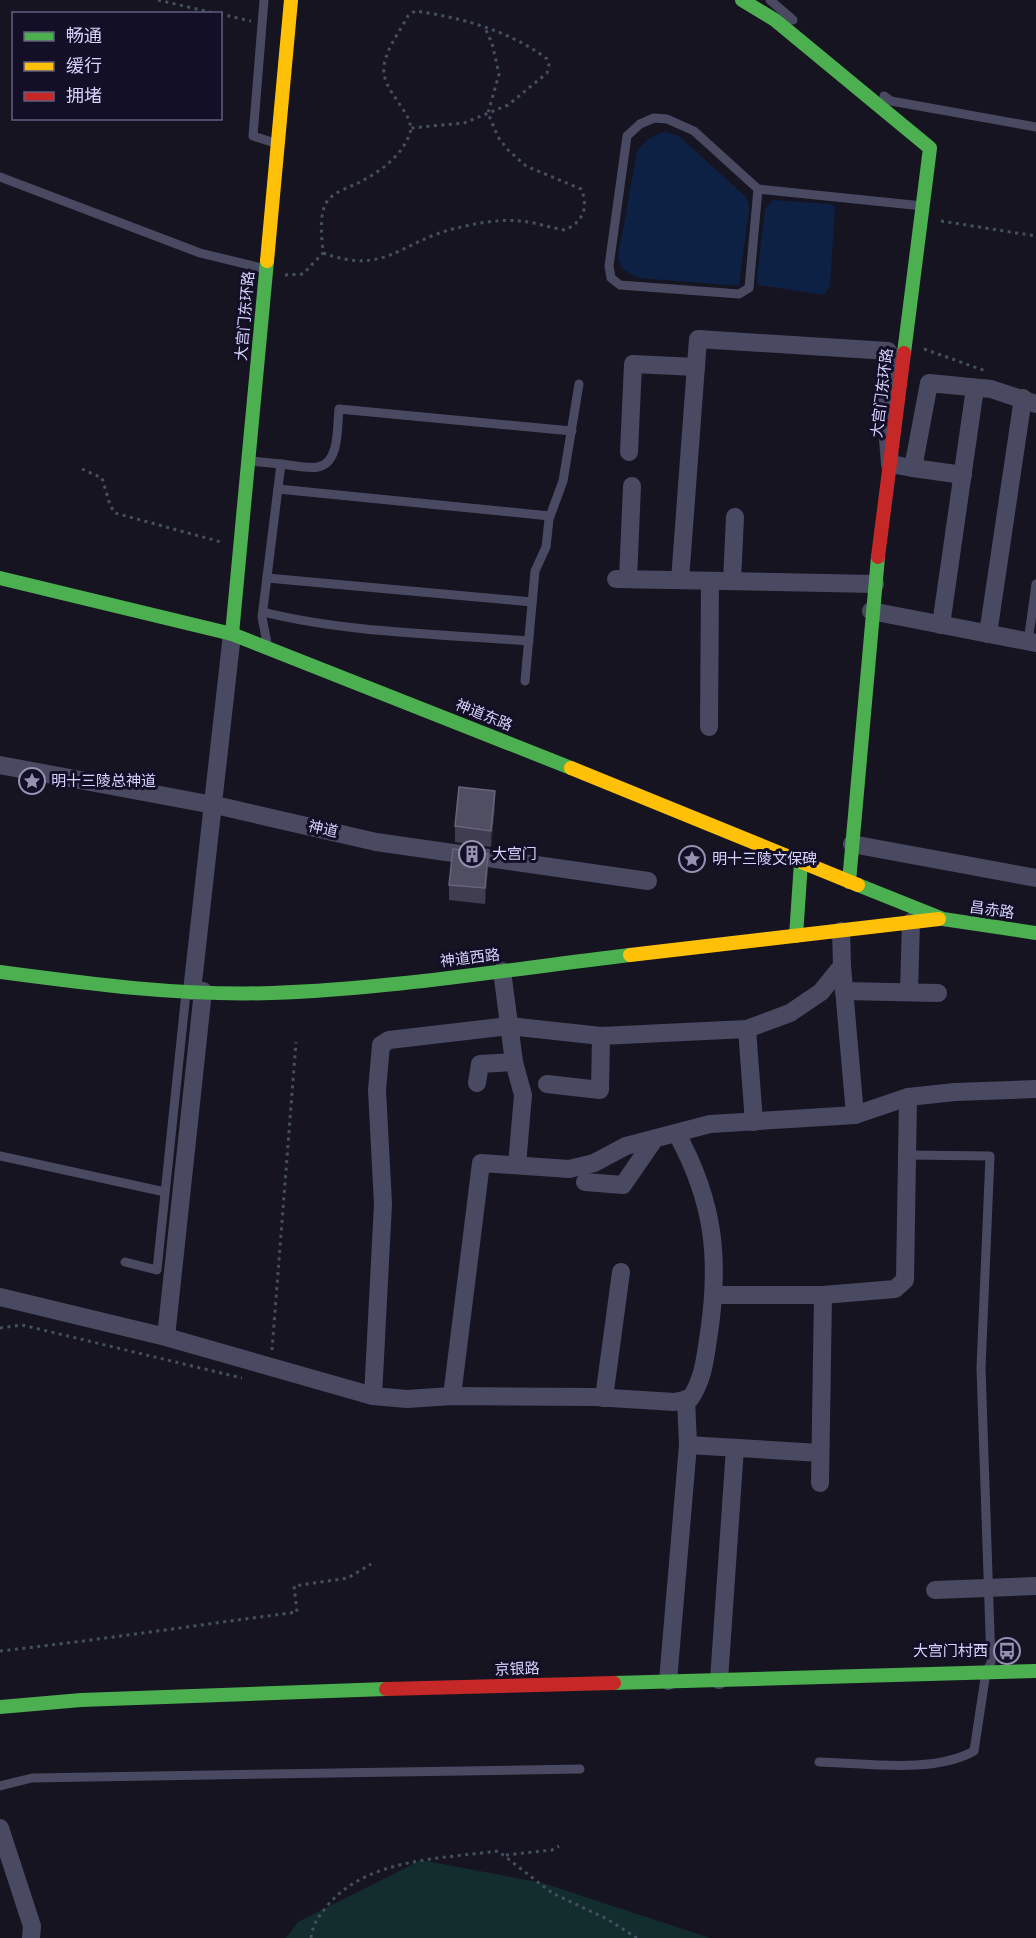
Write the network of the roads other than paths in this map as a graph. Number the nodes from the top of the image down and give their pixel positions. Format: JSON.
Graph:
{"nodes":[{"id":1,"x":264,"y":0,"type":"edge"},
{"id":2,"x":291,"y":0,"type":"edge"},
{"id":3,"x":742,"y":0,"type":"edge"},
{"id":4,"x":770,"y":0,"type":"edge"},
{"id":5,"x":804,"y":29,"type":"dead end"},
{"id":6,"x":272,"y":64,"type":"junction"},
{"id":7,"x":873,"y":87,"type":"dead end"},
{"id":8,"x":1036,"y":127,"type":"edge"},
{"id":9,"x":277,"y":144,"type":"junction"},
{"id":10,"x":0,"y":177,"type":"edge"},
{"id":11,"x":758,"y":189,"type":"junction"},
{"id":12,"x":922,"y":212,"type":"junction"},
{"id":13,"x":266,"y":272,"type":"junction"},
{"id":14,"x":696,"y":367,"type":"junction"},
{"id":15,"x":579,"y":384,"type":"dead end"},
{"id":16,"x":975,"y":388,"type":"junction"},
{"id":17,"x":1029,"y":401,"type":"edge"},
{"id":18,"x":572,"y":431,"type":"junction"},
{"id":19,"x":629,"y":452,"type":"dead end"},
{"id":20,"x":248,"y":460,"type":"junction"},
{"id":21,"x":281,"y":464,"type":"junction"},
{"id":22,"x":890,"y":464,"type":"junction"},
{"id":23,"x":913,"y":468,"type":"junction"},
{"id":24,"x":963,"y":475,"type":"junction"},
{"id":25,"x":632,"y":486,"type":"dead end"},
{"id":26,"x":278,"y":489,"type":"junction"},
{"id":27,"x":550,"y":516,"type":"junction"},
{"id":28,"x":735,"y":517,"type":"dead end"},
{"id":29,"x":0,"y":578,"type":"edge"},
{"id":30,"x":267,"y":578,"type":"junction"},
{"id":31,"x":680,"y":580,"type":"junction"},
{"id":32,"x":710,"y":581,"type":"junction"},
{"id":33,"x":732,"y":581,"type":"junction"},
{"id":34,"x":875,"y":584,"type":"junction"},
{"id":35,"x":1036,"y":584,"type":"edge"},
{"id":36,"x":532,"y":602,"type":"junction"},
{"id":37,"x":871,"y":611,"type":"junction"},
{"id":38,"x":263,"y":612,"type":"junction"},
{"id":39,"x":941,"y":625,"type":"junction"},
{"id":40,"x":232,"y":634,"type":"junction"},
{"id":41,"x":988,"y":634,"type":"junction"},
{"id":42,"x":529,"y":642,"type":"junction"},
{"id":43,"x":1032,"y":643,"type":"edge"},
{"id":44,"x":268,"y":648,"type":"junction"},
{"id":45,"x":525,"y":681,"type":"dead end"},
{"id":46,"x":709,"y":727,"type":"dead end"},
{"id":47,"x":0,"y":765,"type":"edge"},
{"id":48,"x":212,"y":804,"type":"junction"},
{"id":49,"x":852,"y":844,"type":"junction"},
{"id":50,"x":801,"y":862,"type":"junction"},
{"id":51,"x":1036,"y":878,"type":"edge"},
{"id":52,"x":648,"y":881,"type":"dead end"},
{"id":53,"x":849,"y":882,"type":"junction"},
{"id":54,"x":943,"y":919,"type":"junction"},
{"id":55,"x":911,"y":922,"type":"junction"},
{"id":56,"x":841,"y":931,"type":"junction"},
{"id":57,"x":1036,"y":933,"type":"edge"},
{"id":58,"x":796,"y":936,"type":"junction"},
{"id":59,"x":842,"y":966,"type":"junction"},
{"id":60,"x":502,"y":971,"type":"junction"},
{"id":61,"x":0,"y":972,"type":"edge"},
{"id":62,"x":193,"y":991,"type":"junction"},
{"id":63,"x":844,"y":991,"type":"junction"},
{"id":64,"x":909,"y":992,"type":"junction"},
{"id":65,"x":938,"y":993,"type":"dead end"},
{"id":66,"x":509,"y":1026,"type":"junction"},
{"id":67,"x":747,"y":1029,"type":"junction"},
{"id":68,"x":600,"y":1036,"type":"junction"},
{"id":69,"x":514,"y":1062,"type":"junction"},
{"id":70,"x":477,"y":1083,"type":"dead end"},
{"id":71,"x":547,"y":1084,"type":"dead end"},
{"id":72,"x":1036,"y":1089,"type":"edge"},
{"id":73,"x":908,"y":1097,"type":"junction"},
{"id":74,"x":855,"y":1115,"type":"junction"},
{"id":75,"x":754,"y":1122,"type":"junction"},
{"id":76,"x":677,"y":1134,"type":"junction"},
{"id":77,"x":654,"y":1140,"type":"junction"},
{"id":78,"x":907,"y":1155,"type":"junction"},
{"id":79,"x":0,"y":1156,"type":"edge"},
{"id":80,"x":517,"y":1166,"type":"junction"},
{"id":81,"x":585,"y":1182,"type":"dead end"},
{"id":82,"x":165,"y":1192,"type":"junction"},
{"id":83,"x":125,"y":1262,"type":"dead end"},
{"id":84,"x":621,"y":1272,"type":"dead end"},
{"id":85,"x":715,"y":1295,"type":"junction"},
{"id":86,"x":823,"y":1295,"type":"junction"},
{"id":87,"x":0,"y":1297,"type":"edge"},
{"id":88,"x":166,"y":1337,"type":"junction"},
{"id":89,"x":373,"y":1396,"type":"junction"},
{"id":90,"x":452,"y":1396,"type":"junction"},
{"id":91,"x":604,"y":1398,"type":"junction"},
{"id":92,"x":686,"y":1399,"type":"junction"},
{"id":93,"x":688,"y":1445,"type":"junction"},
{"id":94,"x":735,"y":1448,"type":"junction"},
{"id":95,"x":820,"y":1453,"type":"junction"},
{"id":96,"x":820,"y":1483,"type":"dead end"},
{"id":97,"x":1036,"y":1586,"type":"edge"},
{"id":98,"x":988,"y":1588,"type":"junction"},
{"id":99,"x":936,"y":1590,"type":"dead end"},
{"id":100,"x":1036,"y":1662,"type":"edge"},
{"id":101,"x":988,"y":1668,"type":"junction"},
{"id":102,"x":1036,"y":1671,"type":"edge"},
{"id":103,"x":719,"y":1676,"type":"junction"},
{"id":104,"x":668,"y":1678,"type":"junction"},
{"id":105,"x":0,"y":1694,"type":"edge"},
{"id":106,"x":0,"y":1707,"type":"edge"},
{"id":107,"x":819,"y":1762,"type":"dead end"},
{"id":108,"x":580,"y":1769,"type":"dead end"},
{"id":109,"x":0,"y":1786,"type":"edge"},
{"id":110,"x":0,"y":1828,"type":"edge"},
{"id":111,"x":31,"y":1938,"type":"edge"}],
"edges":[{"from":1,"to":6,"type":"lane"},
{"from":2,"to":6,"type":"main road","name":"大宫门东环路"},
{"from":3,"to":12,"type":"main road","name":"大宫门东环路"},
{"from":4,"to":5,"type":"lane"},
{"from":6,"to":9,"type":"main road","name":"大宫门东环路"},
{"from":6,"to":9,"type":"lane"},
{"from":7,"to":8,"type":"lane"},
{"from":9,"to":13,"type":"main road","name":"大宫门东环路"},
{"from":10,"to":13,"type":"lane"},
{"from":11,"to":11,"type":"lane"},
{"from":11,"to":12,"type":"lane"},
{"from":12,"to":22,"type":"main road","name":"大宫门东环路"},
{"from":13,"to":20,"type":"main road","name":"大宫门东环路"},
{"from":14,"to":19,"type":"street"},
{"from":14,"to":22,"type":"street"},
{"from":14,"to":31,"type":"street"},
{"from":15,"to":18,"type":"lane"},
{"from":16,"to":17,"type":"street"},
{"from":16,"to":23,"type":"street"},
{"from":16,"to":24,"type":"street"},
{"from":17,"to":41,"type":"street"},
{"from":18,"to":21,"type":"lane"},
{"from":18,"to":27,"type":"lane"},
{"from":20,"to":21,"type":"lane"},
{"from":20,"to":40,"type":"main road","name":"大宫门东环路"},
{"from":21,"to":26,"type":"lane"},
{"from":22,"to":23,"type":"street"},
{"from":22,"to":34,"type":"main road","name":"大宫门东环路"},
{"from":23,"to":24,"type":"street"},
{"from":24,"to":39,"type":"street"},
{"from":25,"to":31,"type":"street"},
{"from":26,"to":27,"type":"lane"},
{"from":26,"to":30,"type":"lane"},
{"from":27,"to":36,"type":"lane"},
{"from":28,"to":33,"type":"street"},
{"from":29,"to":40,"type":"main road","name":"神道东路"},
{"from":30,"to":36,"type":"lane"},
{"from":30,"to":38,"type":"lane"},
{"from":31,"to":32,"type":"street"},
{"from":32,"to":33,"type":"street"},
{"from":32,"to":46,"type":"street"},
{"from":33,"to":34,"type":"street"},
{"from":34,"to":37,"type":"main road","name":"大宫门东环路"},
{"from":35,"to":43,"type":"lane"},
{"from":36,"to":42,"type":"lane"},
{"from":37,"to":39,"type":"street"},
{"from":37,"to":49,"type":"main road","name":"大宫门东环路"},
{"from":38,"to":42,"type":"lane"},
{"from":38,"to":44,"type":"lane"},
{"from":39,"to":41,"type":"street"},
{"from":40,"to":44,"type":"main road","name":"神道东路"},
{"from":40,"to":48,"type":"street"},
{"from":41,"to":43,"type":"street"},
{"from":42,"to":45,"type":"lane"},
{"from":44,"to":50,"type":"main road","name":"神道东路"},
{"from":47,"to":48,"type":"street","name":"神道"},
{"from":48,"to":52,"type":"street","name":"神道"},
{"from":48,"to":62,"type":"street"},
{"from":49,"to":51,"type":"street"},
{"from":49,"to":53,"type":"main road","name":"大宫门东环路"},
{"from":50,"to":53,"type":"main road","name":"神道东路"},
{"from":50,"to":58,"type":"main road"},
{"from":53,"to":54,"type":"main road","name":"神道东路"},
{"from":54,"to":55,"type":"main road","name":"神道西路"},
{"from":54,"to":57,"type":"main road","name":"昌赤路"},
{"from":55,"to":56,"type":"main road","name":"神道西路"},
{"from":55,"to":64,"type":"street"},
{"from":56,"to":58,"type":"main road","name":"神道西路"},
{"from":56,"to":59,"type":"street"},
{"from":58,"to":60,"type":"main road","name":"神道西路"},
{"from":59,"to":63,"type":"street"},
{"from":59,"to":67,"type":"street"},
{"from":60,"to":62,"type":"main road","name":"神道西路"},
{"from":60,"to":66,"type":"street"},
{"from":61,"to":62,"type":"main road","name":"神道西路"},
{"from":62,"to":82,"type":"lane"},
{"from":62,"to":88,"type":"street"},
{"from":63,"to":64,"type":"street"},
{"from":63,"to":74,"type":"street"},
{"from":64,"to":65,"type":"street"},
{"from":66,"to":68,"type":"street"},
{"from":66,"to":69,"type":"street"},
{"from":66,"to":89,"type":"street"},
{"from":67,"to":68,"type":"street"},
{"from":67,"to":75,"type":"street"},
{"from":68,"to":71,"type":"street"},
{"from":69,"to":70,"type":"street"},
{"from":69,"to":80,"type":"street"},
{"from":72,"to":73,"type":"street"},
{"from":73,"to":74,"type":"street"},
{"from":73,"to":78,"type":"street"},
{"from":74,"to":75,"type":"street"},
{"from":75,"to":76,"type":"street"},
{"from":76,"to":77,"type":"street"},
{"from":76,"to":85,"type":"street"},
{"from":77,"to":80,"type":"street"},
{"from":77,"to":81,"type":"street"},
{"from":78,"to":86,"type":"street"},
{"from":78,"to":98,"type":"lane"},
{"from":79,"to":82,"type":"lane"},
{"from":80,"to":90,"type":"street"},
{"from":82,"to":83,"type":"lane"},
{"from":84,"to":91,"type":"street"},
{"from":85,"to":86,"type":"street"},
{"from":85,"to":92,"type":"street"},
{"from":86,"to":95,"type":"street"},
{"from":87,"to":88,"type":"street"},
{"from":88,"to":89,"type":"street"},
{"from":89,"to":90,"type":"street"},
{"from":90,"to":91,"type":"street"},
{"from":91,"to":92,"type":"street"},
{"from":92,"to":93,"type":"street"},
{"from":93,"to":94,"type":"street"},
{"from":93,"to":104,"type":"street"},
{"from":94,"to":95,"type":"street"},
{"from":94,"to":103,"type":"street"},
{"from":95,"to":96,"type":"street"},
{"from":97,"to":98,"type":"street"},
{"from":98,"to":99,"type":"street"},
{"from":98,"to":101,"type":"lane"},
{"from":100,"to":101,"type":"main road","name":"京银路"},
{"from":101,"to":102,"type":"main road","name":"京银路"},
{"from":101,"to":103,"type":"main road","name":"京银路"},
{"from":101,"to":107,"type":"lane"},
{"from":103,"to":104,"type":"main road","name":"京银路"},
{"from":104,"to":105,"type":"main road","name":"京银路"},
{"from":104,"to":106,"type":"main road","name":"京银路"},
{"from":108,"to":109,"type":"lane"},
{"from":110,"to":111,"type":"street"}]}
